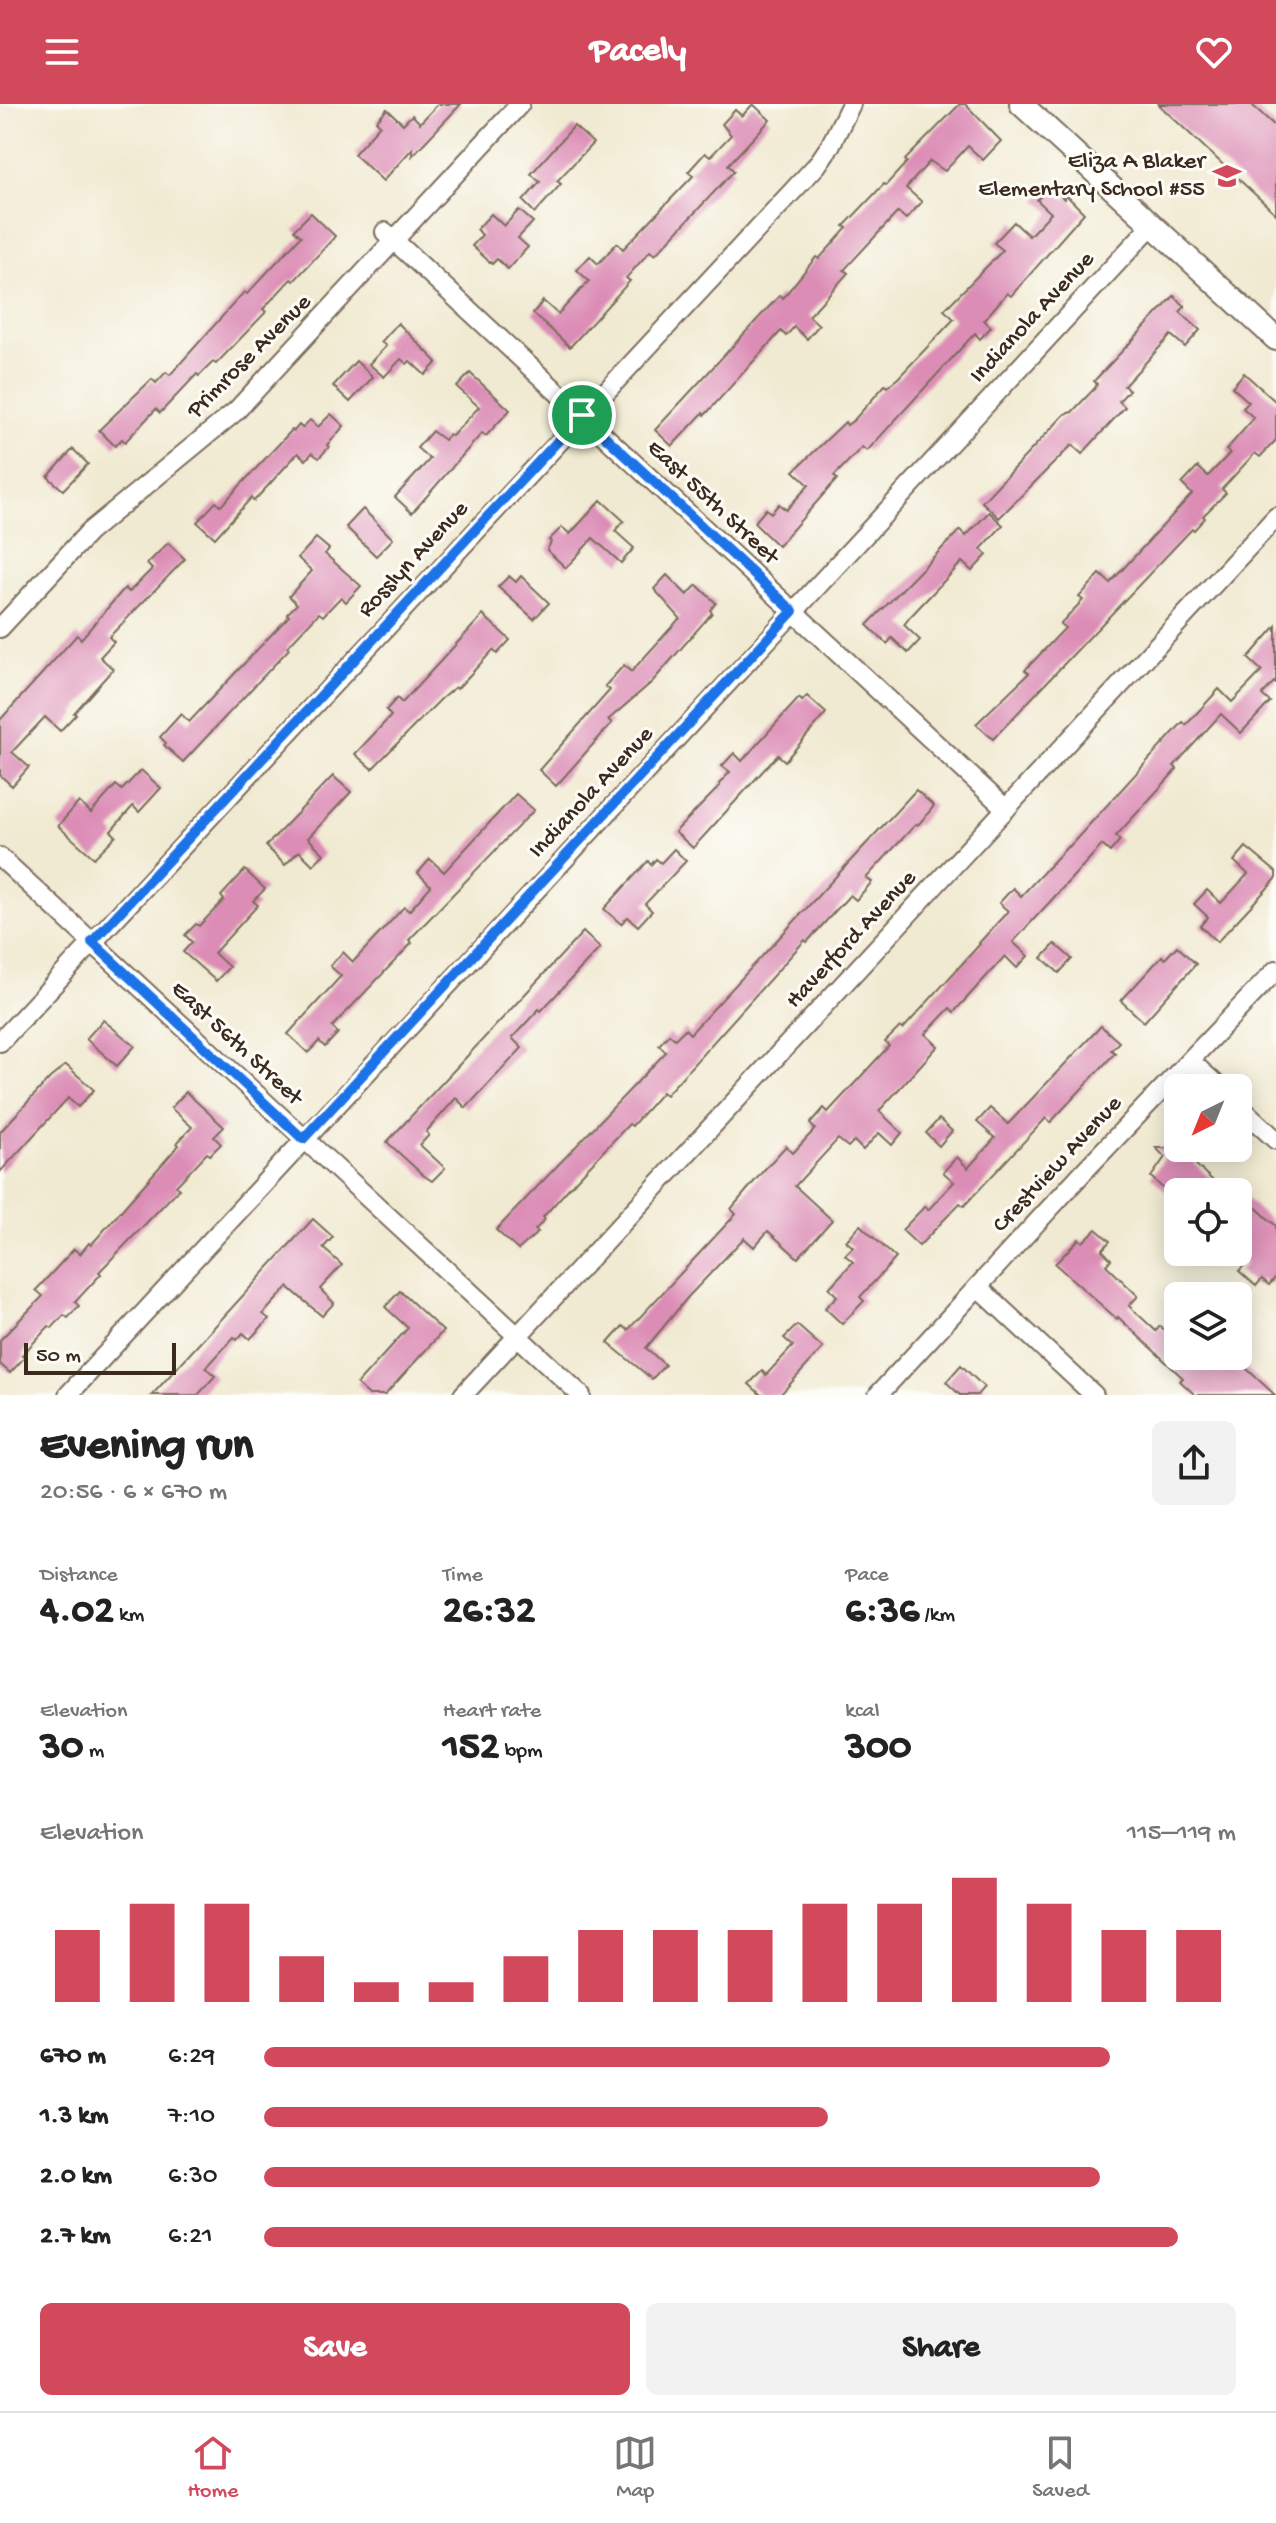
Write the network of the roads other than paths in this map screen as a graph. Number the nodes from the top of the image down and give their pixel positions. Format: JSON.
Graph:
{"nodes":[{"id":1,"x":520,"y":104,"type":"edge"},
{"id":2,"x":851,"y":104,"type":"edge"},
{"id":3,"x":1021,"y":104,"type":"edge"},
{"id":4,"x":1152,"y":225,"type":"junction"},
{"id":5,"x":389,"y":236,"type":"junction"},
{"id":6,"x":1276,"y":339,"type":"edge"},
{"id":7,"x":582,"y":415,"type":"junction"},
{"id":8,"x":1276,"y":517,"type":"edge"},
{"id":9,"x":793,"y":611,"type":"junction"},
{"id":10,"x":0,"y":628,"type":"edge"},
{"id":11,"x":1006,"y":809,"type":"junction"},
{"id":12,"x":0,"y":857,"type":"edge"},
{"id":13,"x":92,"y":942,"type":"junction"},
{"id":14,"x":1276,"y":970,"type":"edge"},
{"id":15,"x":0,"y":1042,"type":"edge"},
{"id":16,"x":1190,"y":1061,"type":"junction"},
{"id":17,"x":1204,"y":1074,"type":"edge"},
{"id":18,"x":1252,"y":1118,"type":"edge"},
{"id":19,"x":303,"y":1139,"type":"junction"},
{"id":20,"x":1276,"y":1140,"type":"edge"},
{"id":21,"x":978,"y":1287,"type":"junction"},
{"id":22,"x":517,"y":1336,"type":"junction"},
{"id":23,"x":68,"y":1395,"type":"edge"},
{"id":24,"x":463,"y":1395,"type":"edge"},
{"id":25,"x":581,"y":1395,"type":"edge"},
{"id":26,"x":878,"y":1395,"type":"edge"},
{"id":27,"x":1094,"y":1395,"type":"edge"}],
"edges":[{"from":1,"to":5,"type":"street","name":"Primrose Avenue"},
{"from":2,"to":7,"type":"street","name":"Rosslyn Avenue"},
{"from":3,"to":4,"type":"street"},
{"from":4,"to":6,"type":"street"},
{"from":4,"to":9,"type":"street","name":"Indianola Avenue"},
{"from":5,"to":7,"type":"street","name":"East 55th Street"},
{"from":5,"to":10,"type":"street","name":"Primrose Avenue"},
{"from":7,"to":9,"type":"street","name":"East 55th Street"},
{"from":7,"to":13,"type":"street","name":"Rosslyn Avenue"},
{"from":8,"to":11,"type":"street","name":"Haverford Avenue"},
{"from":9,"to":11,"type":"street","name":"East 55th Street"},
{"from":9,"to":19,"type":"street","name":"Indianola Avenue"},
{"from":11,"to":22,"type":"street","name":"Haverford Avenue"},
{"from":12,"to":13,"type":"street","name":"East 56th Street"},
{"from":13,"to":15,"type":"street","name":"Rosslyn Avenue"},
{"from":13,"to":19,"type":"street","name":"East 56th Street"},
{"from":14,"to":16,"type":"street","name":"Crestview Avenue"},
{"from":16,"to":17,"type":"street"},
{"from":16,"to":21,"type":"street","name":"Crestview Avenue"},
{"from":18,"to":20,"type":"street"},
{"from":19,"to":22,"type":"street","name":"East 56th Street"},
{"from":19,"to":23,"type":"street","name":"Indianola Avenue"},
{"from":21,"to":26,"type":"street","name":"Crestview Avenue"},
{"from":21,"to":27,"type":"street"},
{"from":22,"to":24,"type":"street","name":"Haverford Avenue"},
{"from":22,"to":25,"type":"street","name":"East 56th Street"}]}
